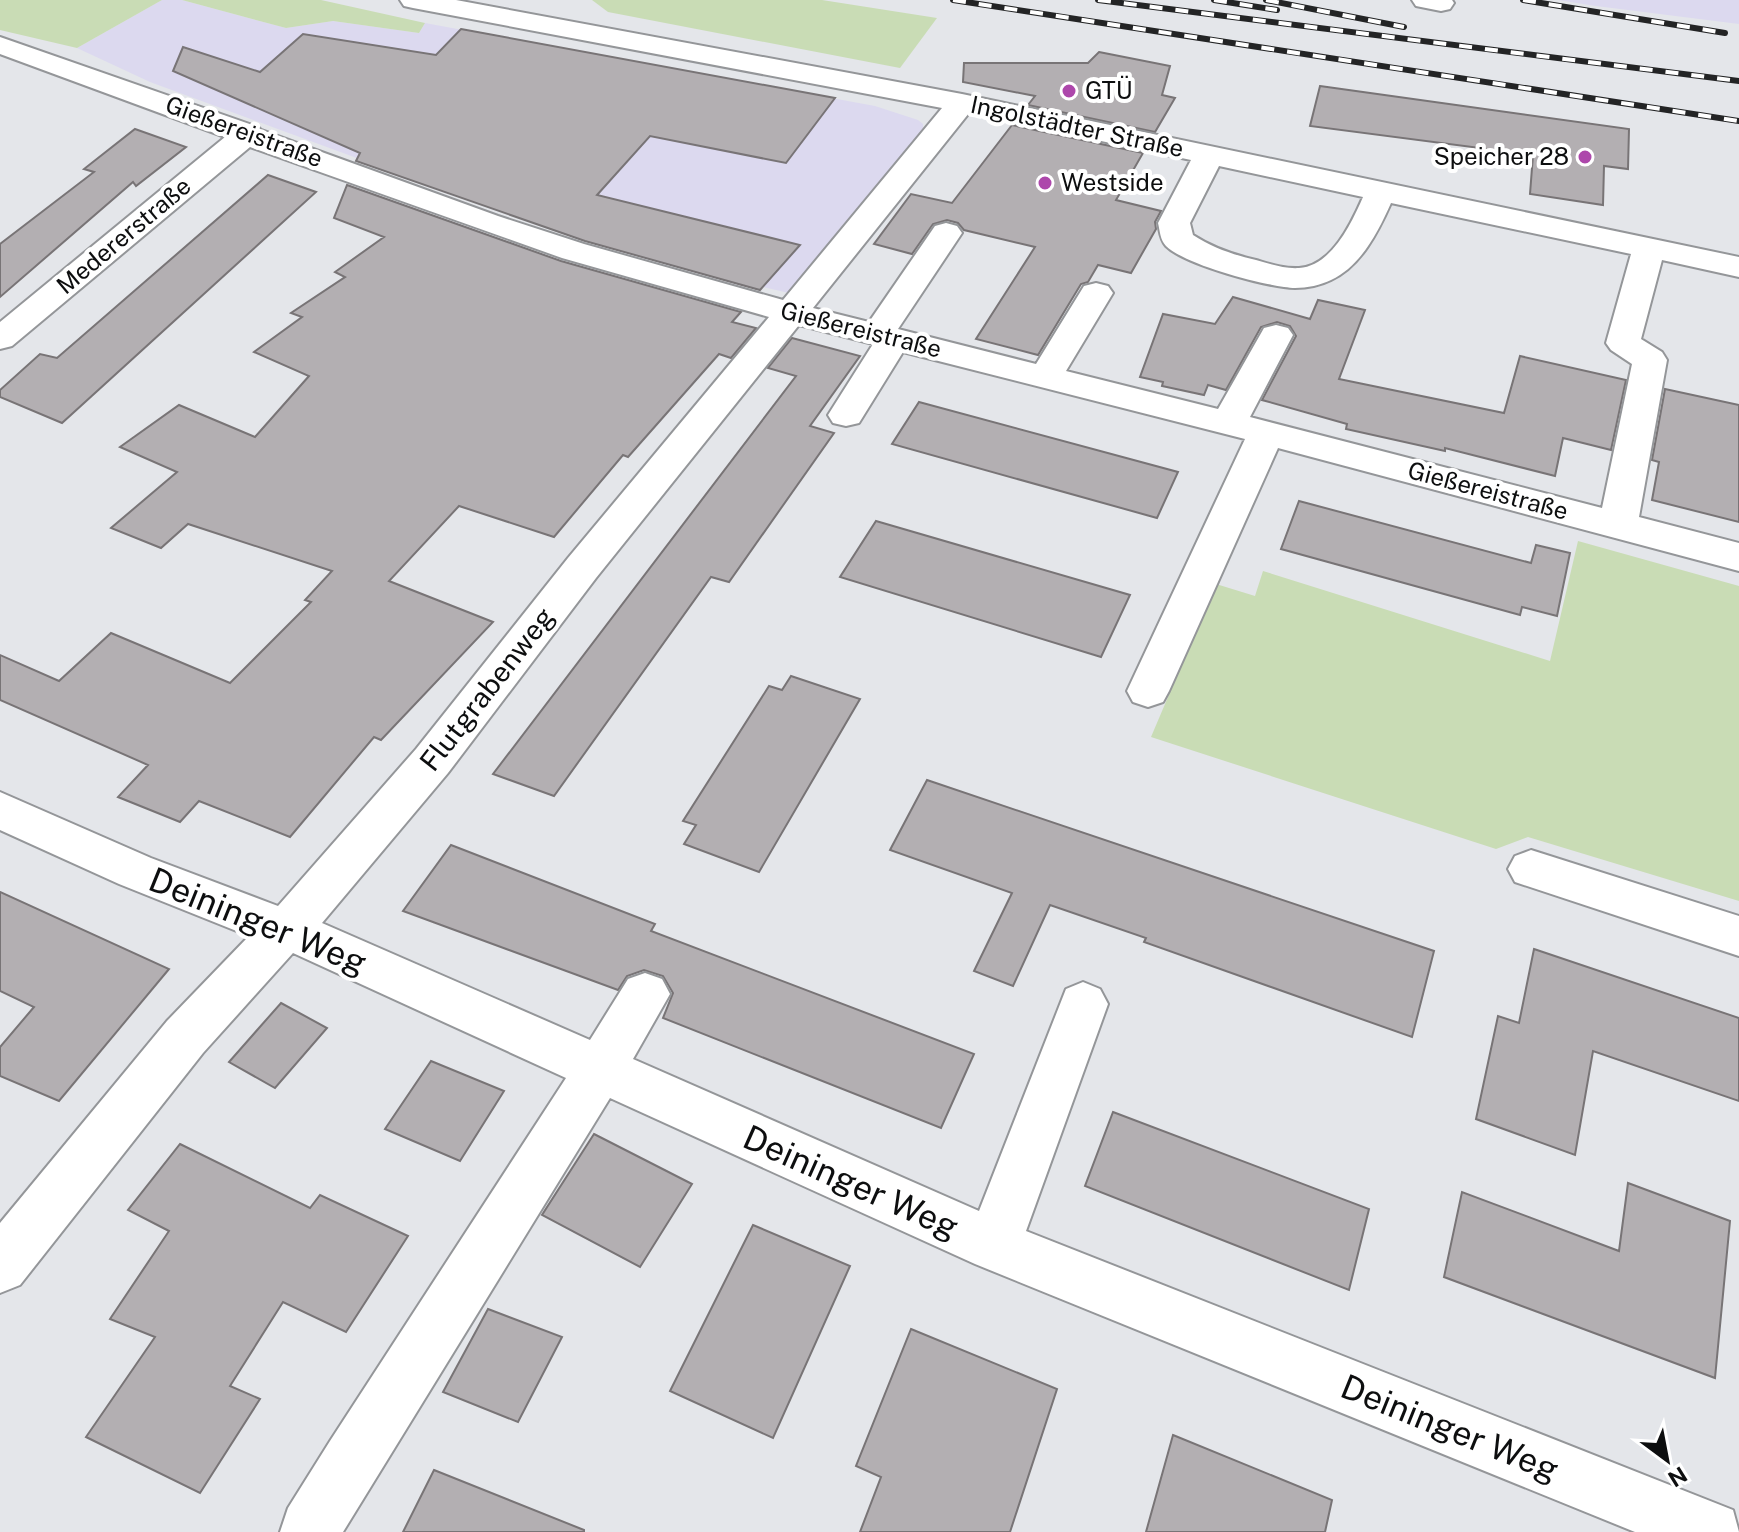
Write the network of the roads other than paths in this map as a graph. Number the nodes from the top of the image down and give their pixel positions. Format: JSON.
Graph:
{"nodes":[{"id":1,"x":413,"y":0,"type":"edge"},
{"id":2,"x":0,"y":45,"type":"edge"},
{"id":3,"x":962,"y":103,"type":"junction"},
{"id":4,"x":248,"y":133,"type":"junction"},
{"id":5,"x":1210,"y":154,"type":"junction"},
{"id":6,"x":1381,"y":190,"type":"junction"},
{"id":7,"x":946,"y":233,"type":"dead end"},
{"id":8,"x":1649,"y":249,"type":"junction"},
{"id":9,"x":1739,"y":267,"type":"edge"},
{"id":10,"x":1096,"y":293,"type":"dead end"},
{"id":11,"x":790,"y":313,"type":"junction"},
{"id":12,"x":1276,"y":335,"type":"dead end"},
{"id":13,"x":886,"y":337,"type":"junction"},
{"id":14,"x":0,"y":339,"type":"edge"},
{"id":15,"x":1045,"y":377,"type":"junction"},
{"id":16,"x":846,"y":415,"type":"dead end"},
{"id":17,"x":1248,"y":428,"type":"junction"},
{"id":18,"x":1618,"y":525,"type":"junction"},
{"id":19,"x":1739,"y":557,"type":"edge"},
{"id":20,"x":1148,"y":691,"type":"dead end"},
{"id":21,"x":0,"y":810,"type":"edge"},
{"id":22,"x":1531,"y":869,"type":"dead end"},
{"id":23,"x":286,"y":929,"type":"junction"},
{"id":24,"x":1739,"y":936,"type":"edge"},
{"id":25,"x":645,"y":994,"type":"dead end"},
{"id":26,"x":1083,"y":1004,"type":"dead end"},
{"id":27,"x":600,"y":1071,"type":"junction"},
{"id":28,"x":994,"y":1245,"type":"junction"},
{"id":29,"x":0,"y":1266,"type":"edge"},
{"id":30,"x":310,"y":1530,"type":"dead end"},
{"id":31,"x":1711,"y":1532,"type":"edge"}],
"edges":[{"from":1,"to":3,"type":"street","name":"Ingolstädter Straße"},
{"from":2,"to":4,"type":"street","name":"Gießereistraße"},
{"from":3,"to":5,"type":"street","name":"Ingolstädter Straße"},
{"from":3,"to":11,"type":"street","name":"Flutgrabenweg"},
{"from":4,"to":11,"type":"street","name":"Gießereistraße"},
{"from":4,"to":14,"type":"street","name":"Medererstraße"},
{"from":5,"to":6,"type":"street","name":"Ingolstädter Straße"},
{"from":5,"to":6,"type":"street"},
{"from":6,"to":8,"type":"street","name":"Ingolstädter Straße"},
{"from":7,"to":13,"type":"street"},
{"from":8,"to":9,"type":"street","name":"Ingolstädter Straße"},
{"from":8,"to":18,"type":"street"},
{"from":10,"to":15,"type":"street"},
{"from":11,"to":13,"type":"street","name":"Gießereistraße"},
{"from":11,"to":23,"type":"street","name":"Flutgrabenweg"},
{"from":12,"to":17,"type":"street"},
{"from":13,"to":15,"type":"street","name":"Gießereistraße"},
{"from":13,"to":16,"type":"street"},
{"from":15,"to":17,"type":"street","name":"Gießereistraße"},
{"from":17,"to":18,"type":"street","name":"Gießereistraße"},
{"from":17,"to":20,"type":"street"},
{"from":18,"to":19,"type":"street","name":"Gießereistraße"},
{"from":21,"to":23,"type":"street","name":"Deininger Weg"},
{"from":22,"to":24,"type":"street"},
{"from":23,"to":27,"type":"street","name":"Deininger Weg"},
{"from":23,"to":29,"type":"street","name":"Flutgrabenweg"},
{"from":25,"to":27,"type":"street"},
{"from":26,"to":28,"type":"street"},
{"from":27,"to":28,"type":"street","name":"Deininger Weg"},
{"from":27,"to":30,"type":"street"},
{"from":28,"to":31,"type":"street","name":"Deininger Weg"}]}
